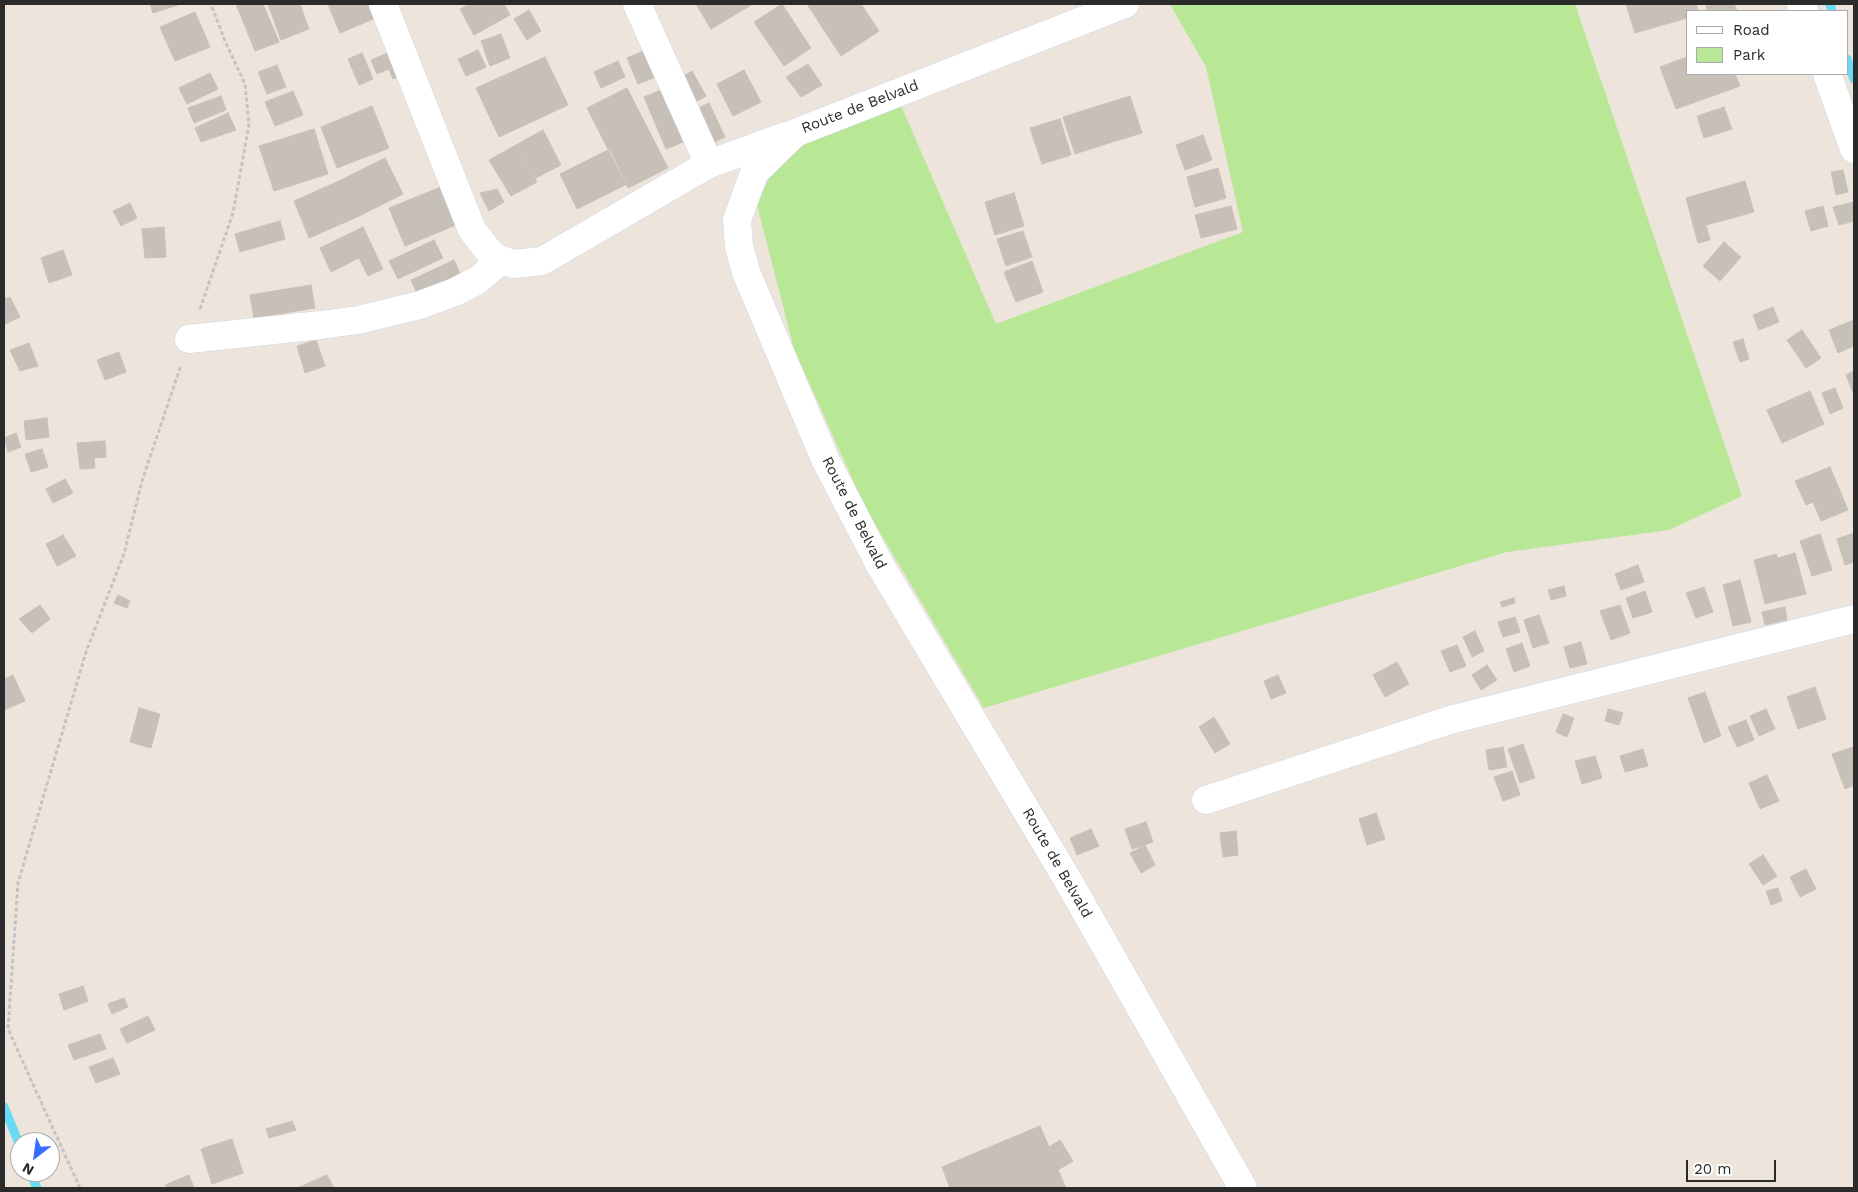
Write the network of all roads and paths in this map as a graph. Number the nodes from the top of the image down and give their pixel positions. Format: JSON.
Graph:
{"nodes":[{"id":1,"x":211,"y":4,"type":"edge"},
{"id":2,"x":384,"y":4,"type":"edge"},
{"id":3,"x":637,"y":4,"type":"edge"},
{"id":4,"x":1125,"y":4,"type":"edge"},
{"id":5,"x":1827,"y":75,"type":"edge"},
{"id":6,"x":795,"y":133,"type":"junction"},
{"id":7,"x":1854,"y":149,"type":"edge"},
{"id":8,"x":709,"y":164,"type":"junction"},
{"id":9,"x":501,"y":260,"type":"junction"},
{"id":10,"x":189,"y":340,"type":"junction"},
{"id":11,"x":1854,"y":619,"type":"edge"},
{"id":12,"x":1206,"y":800,"type":"dead end"},
{"id":13,"x":80,"y":1188,"type":"edge"},
{"id":14,"x":1243,"y":1188,"type":"edge"}],
"edges":[{"from":1,"to":10,"type":"path"},
{"from":2,"to":9,"type":"street"},
{"from":3,"to":8,"type":"street"},
{"from":4,"to":6,"type":"street","name":"Route de Belvald"},
{"from":5,"to":7,"type":"street"},
{"from":6,"to":8,"type":"street"},
{"from":6,"to":14,"type":"street","name":"Route de Belvald"},
{"from":8,"to":9,"type":"street"},
{"from":9,"to":10,"type":"street"},
{"from":10,"to":13,"type":"path"},
{"from":11,"to":12,"type":"street"}]}
